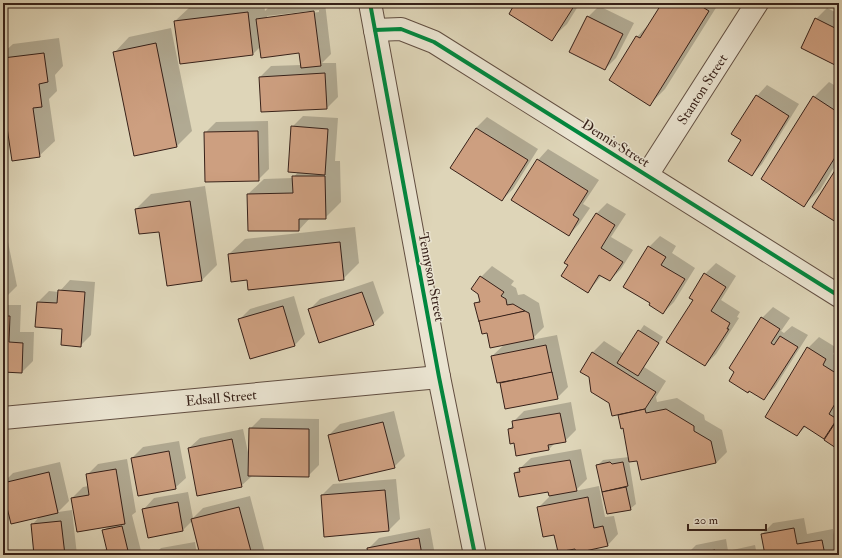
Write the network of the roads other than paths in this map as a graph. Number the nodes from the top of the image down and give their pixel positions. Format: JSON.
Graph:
{"nodes":[{"id":1,"x":370,"y":3,"type":"edge"},
{"id":2,"x":757,"y":3,"type":"edge"},
{"id":3,"x":375,"y":30,"type":"junction"},
{"id":4,"x":647,"y":174,"type":"junction"},
{"id":5,"x":839,"y":296,"type":"edge"},
{"id":6,"x":439,"y":377,"type":"junction"},
{"id":7,"x":3,"y":418,"type":"edge"},
{"id":8,"x":475,"y":555,"type":"edge"}],
"edges":[{"from":1,"to":3,"type":"street","name":"Tennyson Street"},
{"from":2,"to":4,"type":"street","name":"Stanton Street"},
{"from":3,"to":4,"type":"street","name":"Dennis Street"},
{"from":3,"to":6,"type":"street","name":"Tennyson Street"},
{"from":4,"to":5,"type":"street","name":"Dennis Street"},
{"from":6,"to":7,"type":"street","name":"Edsall Street"},
{"from":6,"to":8,"type":"street","name":"Tennyson Street"}]}
